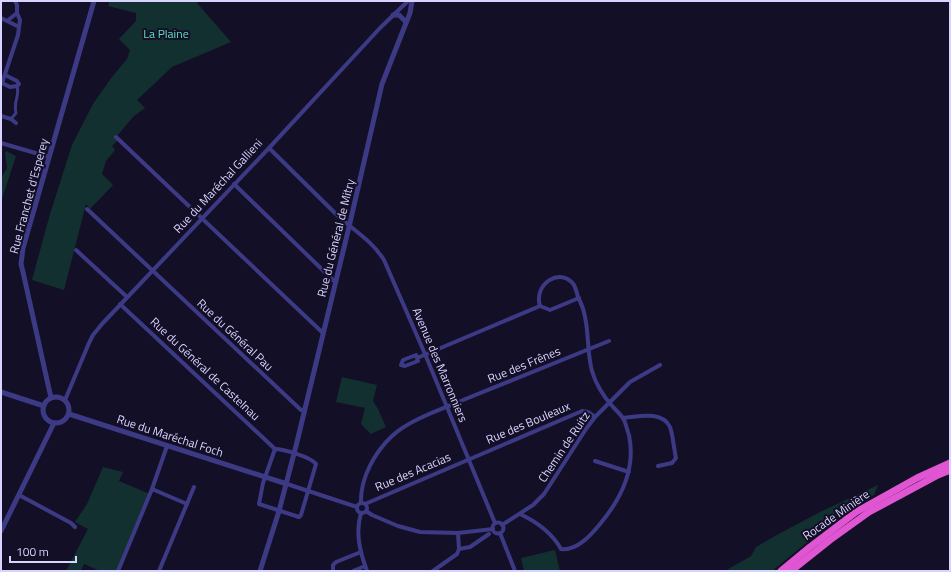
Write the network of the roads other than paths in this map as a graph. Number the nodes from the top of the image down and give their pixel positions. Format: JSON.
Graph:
{"nodes":[{"id":1,"x":15,"y":1,"type":"edge"},
{"id":2,"x":94,"y":1,"type":"edge"},
{"id":3,"x":408,"y":1,"type":"edge"},
{"id":4,"x":412,"y":1,"type":"edge"},
{"id":5,"x":17,"y":13,"type":"junction"},
{"id":6,"x":393,"y":15,"type":"junction"},
{"id":7,"x":1,"y":18,"type":"edge"},
{"id":8,"x":7,"y":21,"type":"junction"},
{"id":9,"x":406,"y":22,"type":"junction"},
{"id":10,"x":19,"y":27,"type":"junction"},
{"id":11,"x":5,"y":75,"type":"junction"},
{"id":12,"x":2,"y":83,"type":"edge"},
{"id":13,"x":17,"y":86,"type":"junction"},
{"id":14,"x":1,"y":116,"type":"edge"},
{"id":15,"x":11,"y":119,"type":"junction"},
{"id":16,"x":16,"y":123,"type":"dead end"},
{"id":17,"x":116,"y":137,"type":"dead end"},
{"id":18,"x":1,"y":143,"type":"edge"},
{"id":19,"x":269,"y":148,"type":"junction"},
{"id":20,"x":49,"y":157,"type":"junction"},
{"id":21,"x":234,"y":184,"type":"junction"},
{"id":22,"x":87,"y":210,"type":"dead end"},
{"id":23,"x":202,"y":218,"type":"junction"},
{"id":24,"x":350,"y":227,"type":"junction"},
{"id":25,"x":76,"y":250,"type":"dead end"},
{"id":26,"x":153,"y":271,"type":"junction"},
{"id":27,"x":336,"y":282,"type":"junction"},
{"id":28,"x":127,"y":297,"type":"junction"},
{"id":29,"x":579,"y":298,"type":"junction"},
{"id":30,"x":120,"y":304,"type":"junction"},
{"id":31,"x":540,"y":306,"type":"junction"},
{"id":32,"x":323,"y":333,"type":"junction"},
{"id":33,"x":608,"y":341,"type":"dead end"},
{"id":34,"x":588,"y":349,"type":"junction"},
{"id":35,"x":425,"y":354,"type":"junction"},
{"id":36,"x":417,"y":358,"type":"dead end"},
{"id":37,"x":660,"y":365,"type":"dead end"},
{"id":38,"x":1,"y":392,"type":"edge"},
{"id":39,"x":51,"y":398,"type":"junction"},
{"id":40,"x":65,"y":400,"type":"junction"},
{"id":41,"x":609,"y":402,"type":"junction"},
{"id":42,"x":44,"y":406,"type":"junction"},
{"id":43,"x":447,"y":407,"type":"junction"},
{"id":44,"x":305,"y":412,"type":"junction"},
{"id":45,"x":69,"y":414,"type":"junction"},
{"id":46,"x":595,"y":417,"type":"junction"},
{"id":47,"x":623,"y":418,"type":"junction"},
{"id":48,"x":54,"y":423,"type":"junction"},
{"id":49,"x":167,"y":446,"type":"junction"},
{"id":50,"x":275,"y":449,"type":"junction"},
{"id":51,"x":294,"y":454,"type":"junction"},
{"id":52,"x":469,"y":459,"type":"junction"},
{"id":53,"x":595,"y":461,"type":"dead end"},
{"id":54,"x":950,"y":462,"type":"edge"},
{"id":55,"x":658,"y":466,"type":"dead end"},
{"id":56,"x":950,"y":470,"type":"edge"},
{"id":57,"x":629,"y":472,"type":"junction"},
{"id":58,"x":265,"y":476,"type":"junction"},
{"id":59,"x":287,"y":484,"type":"junction"},
{"id":60,"x":194,"y":488,"type":"dead end"},
{"id":61,"x":152,"y":489,"type":"junction"},
{"id":62,"x":308,"y":490,"type":"junction"},
{"id":63,"x":19,"y":495,"type":"junction"},
{"id":64,"x":363,"y":503,"type":"junction"},
{"id":65,"x":187,"y":504,"type":"junction"},
{"id":66,"x":357,"y":507,"type":"junction"},
{"id":67,"x":279,"y":511,"type":"junction"},
{"id":68,"x":366,"y":511,"type":"junction"},
{"id":69,"x":361,"y":513,"type":"junction"},
{"id":70,"x":520,"y":514,"type":"junction"},
{"id":71,"x":495,"y":523,"type":"junction"},
{"id":72,"x":502,"y":525,"type":"junction"},
{"id":73,"x":75,"y":526,"type":"dead end"},
{"id":74,"x":492,"y":529,"type":"junction"},
{"id":75,"x":1,"y":531,"type":"edge"},
{"id":76,"x":458,"y":533,"type":"junction"},
{"id":77,"x":500,"y":533,"type":"junction"},
{"id":78,"x":489,"y":534,"type":"dead end"},
{"id":79,"x":459,"y":549,"type":"junction"},
{"id":80,"x":361,"y":552,"type":"junction"},
{"id":81,"x":365,"y":566,"type":"junction"},
{"id":82,"x":118,"y":571,"type":"edge"},
{"id":83,"x":159,"y":571,"type":"edge"},
{"id":84,"x":260,"y":571,"type":"edge"},
{"id":85,"x":333,"y":571,"type":"edge"},
{"id":86,"x":353,"y":571,"type":"edge"},
{"id":87,"x":367,"y":571,"type":"edge"},
{"id":88,"x":433,"y":571,"type":"edge"},
{"id":89,"x":515,"y":571,"type":"edge"},
{"id":90,"x":782,"y":571,"type":"edge"},
{"id":91,"x":791,"y":571,"type":"edge"}],
"edges":[{"from":1,"to":5,"type":"street"},
{"from":2,"to":20,"type":"street","name":"Rue Franchet d'Esperey"},
{"from":3,"to":6,"type":"street","name":"Rue du Maréchal Gallieni"},
{"from":4,"to":9,"type":"street","name":"Rue du Général de Mitry"},
{"from":5,"to":8,"type":"street"},
{"from":5,"to":10,"type":"street"},
{"from":6,"to":9,"type":"street"},
{"from":6,"to":19,"type":"street","name":"Rue du Maréchal Gallieni"},
{"from":7,"to":8,"type":"street"},
{"from":8,"to":10,"type":"street"},
{"from":9,"to":24,"type":"street","name":"Rue du Général de Mitry"},
{"from":10,"to":11,"type":"street"},
{"from":11,"to":12,"type":"street"},
{"from":11,"to":13,"type":"street"},
{"from":12,"to":13,"type":"street"},
{"from":13,"to":15,"type":"street"},
{"from":14,"to":15,"type":"street"},
{"from":15,"to":16,"type":"street"},
{"from":17,"to":23,"type":"street"},
{"from":18,"to":20,"type":"street"},
{"from":19,"to":21,"type":"street","name":"Rue du Maréchal Gallieni"},
{"from":19,"to":24,"type":"street","name":"Avenue des Marronniers"},
{"from":20,"to":39,"type":"street","name":"Rue Franchet d'Esperey"},
{"from":21,"to":23,"type":"street","name":"Rue du Maréchal Gallieni"},
{"from":21,"to":27,"type":"street"},
{"from":22,"to":26,"type":"street","name":"Rue du Général Pau"},
{"from":23,"to":26,"type":"street","name":"Rue du Maréchal Gallieni"},
{"from":23,"to":32,"type":"street"},
{"from":24,"to":27,"type":"street","name":"Rue du Général de Mitry"},
{"from":24,"to":35,"type":"street","name":"Avenue des Marronniers"},
{"from":25,"to":28,"type":"street"},
{"from":26,"to":28,"type":"street","name":"Rue du Maréchal Gallieni"},
{"from":26,"to":44,"type":"street","name":"Rue du Général Pau"},
{"from":27,"to":32,"type":"street","name":"Rue du Général de Mitry"},
{"from":28,"to":30,"type":"street","name":"Rue du Maréchal Gallieni"},
{"from":29,"to":31,"type":"street"},
{"from":29,"to":31,"type":"street"},
{"from":29,"to":34,"type":"street"},
{"from":30,"to":40,"type":"street","name":"Rue du Maréchal Gallieni"},
{"from":30,"to":50,"type":"street","name":"Rue du Général de Castelnau"},
{"from":31,"to":35,"type":"street"},
{"from":32,"to":44,"type":"street","name":"Rue du Général de Mitry"},
{"from":33,"to":34,"type":"street","name":"Rue des Frênes"},
{"from":34,"to":41,"type":"street"},
{"from":34,"to":43,"type":"street","name":"Rue des Frênes"},
{"from":35,"to":36,"type":"street"},
{"from":35,"to":43,"type":"street","name":"Avenue des Marronniers"},
{"from":37,"to":41,"type":"street","name":"Chemin de Ruitz"},
{"from":38,"to":42,"type":"street"},
{"from":39,"to":40,"type":"street"},
{"from":39,"to":42,"type":"street"},
{"from":40,"to":45,"type":"street"},
{"from":41,"to":46,"type":"street","name":"Chemin de Ruitz"},
{"from":41,"to":47,"type":"street"},
{"from":42,"to":48,"type":"street"},
{"from":43,"to":52,"type":"street","name":"Avenue des Marronniers"},
{"from":43,"to":64,"type":"street","name":"Rue des Frênes"},
{"from":44,"to":51,"type":"street","name":"Rue du Général de Mitry"},
{"from":45,"to":48,"type":"street"},
{"from":45,"to":49,"type":"street","name":"Rue du Maréchal Foch"},
{"from":46,"to":52,"type":"street","name":"Rue des Bouleaux"},
{"from":46,"to":70,"type":"street","name":"Chemin de Ruitz"},
{"from":47,"to":55,"type":"street"},
{"from":47,"to":57,"type":"street"},
{"from":48,"to":63,"type":"street"},
{"from":49,"to":58,"type":"street","name":"Rue du Maréchal Foch"},
{"from":49,"to":61,"type":"street"},
{"from":50,"to":51,"type":"street"},
{"from":50,"to":58,"type":"street"},
{"from":51,"to":59,"type":"street","name":"Rue du Général de Mitry"},
{"from":51,"to":62,"type":"street"},
{"from":52,"to":64,"type":"street","name":"Rue des Acacias"},
{"from":52,"to":71,"type":"street","name":"Avenue des Marronniers"},
{"from":53,"to":57,"type":"street"},
{"from":54,"to":90,"type":"highway","name":"Rocade Minière"},
{"from":56,"to":91,"type":"highway","name":"Rocade Minière"},
{"from":57,"to":70,"type":"street"},
{"from":58,"to":59,"type":"street","name":"Rue du Maréchal Foch"},
{"from":58,"to":67,"type":"street"},
{"from":59,"to":62,"type":"street"},
{"from":59,"to":67,"type":"street","name":"Rue du Général de Mitry"},
{"from":60,"to":65,"type":"street"},
{"from":61,"to":65,"type":"street"},
{"from":61,"to":82,"type":"street"},
{"from":62,"to":66,"type":"street"},
{"from":62,"to":67,"type":"street"},
{"from":63,"to":73,"type":"street"},
{"from":63,"to":75,"type":"street"},
{"from":64,"to":66,"type":"street"},
{"from":64,"to":68,"type":"street"},
{"from":65,"to":83,"type":"street"},
{"from":66,"to":69,"type":"street"},
{"from":67,"to":84,"type":"street","name":"Rue du Général de Mitry"},
{"from":68,"to":69,"type":"street"},
{"from":68,"to":76,"type":"street"},
{"from":69,"to":80,"type":"street"},
{"from":70,"to":72,"type":"street","name":"Chemin de Ruitz"},
{"from":71,"to":72,"type":"street"},
{"from":71,"to":74,"type":"street"},
{"from":72,"to":77,"type":"street"},
{"from":74,"to":76,"type":"street"},
{"from":74,"to":77,"type":"street"},
{"from":76,"to":79,"type":"street"},
{"from":77,"to":89,"type":"street"},
{"from":78,"to":79,"type":"street"},
{"from":79,"to":88,"type":"street"},
{"from":80,"to":81,"type":"street"},
{"from":80,"to":85,"type":"street"},
{"from":81,"to":86,"type":"street"},
{"from":81,"to":87,"type":"street"}]}
